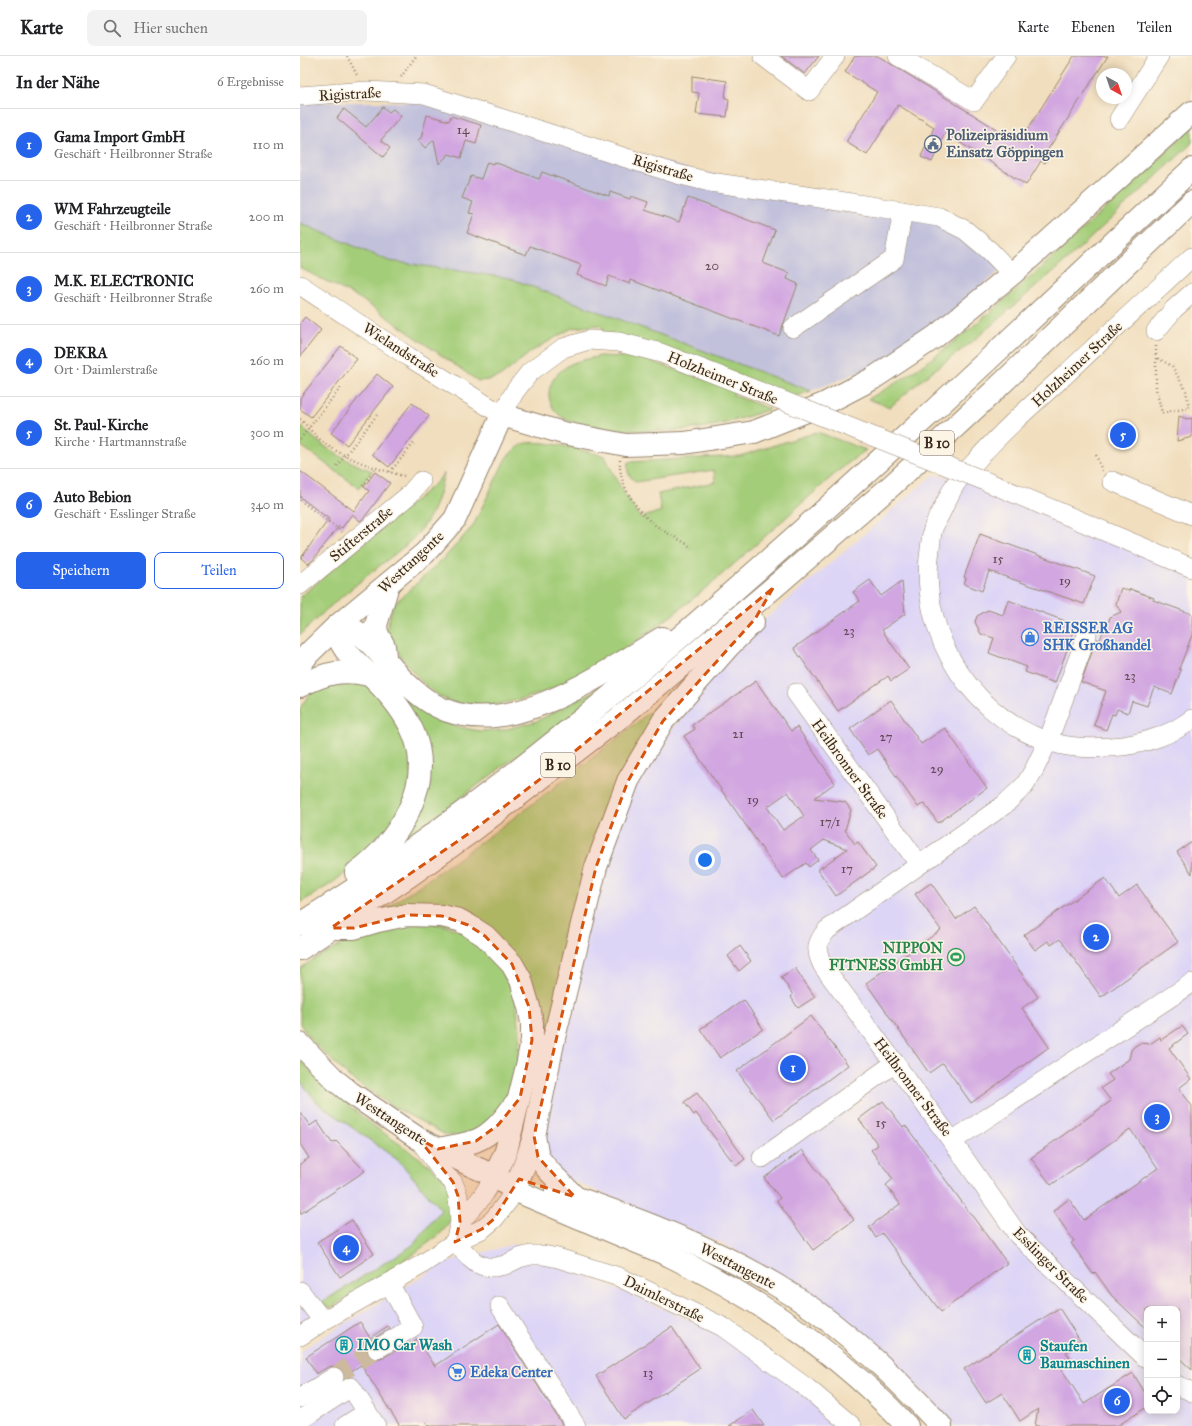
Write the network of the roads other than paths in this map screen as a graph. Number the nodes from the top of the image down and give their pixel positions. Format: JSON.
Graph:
{"nodes":[{"id":1,"x":763,"y":56,"type":"edge"},
{"id":2,"x":835,"y":56,"type":"edge"},
{"id":3,"x":898,"y":56,"type":"edge"},
{"id":4,"x":1006,"y":56,"type":"edge"},
{"id":5,"x":1159,"y":56,"type":"edge"},
{"id":6,"x":300,"y":96,"type":"edge"},
{"id":7,"x":1192,"y":112,"type":"edge"},
{"id":8,"x":1118,"y":119,"type":"dead end"},
{"id":9,"x":1192,"y":169,"type":"edge"},
{"id":10,"x":1192,"y":202,"type":"edge"},
{"id":11,"x":903,"y":211,"type":"junction"},
{"id":12,"x":1192,"y":257,"type":"edge"},
{"id":13,"x":1012,"y":274,"type":"junction"},
{"id":14,"x":300,"y":285,"type":"edge"},
{"id":15,"x":1192,"y":293,"type":"edge"},
{"id":16,"x":793,"y":328,"type":"dead end"},
{"id":17,"x":1156,"y":331,"type":"road end"},
{"id":18,"x":502,"y":415,"type":"junction"},
{"id":19,"x":421,"y":481,"type":"road end"},
{"id":20,"x":1112,"y":481,"type":"dead end"},
{"id":21,"x":1192,"y":515,"type":"edge"},
{"id":22,"x":1192,"y":568,"type":"edge"},
{"id":23,"x":300,"y":585,"type":"edge"},
{"id":24,"x":388,"y":585,"type":"junction"},
{"id":25,"x":773,"y":588,"type":"junction"},
{"id":26,"x":701,"y":620,"type":"junction"},
{"id":27,"x":337,"y":626,"type":"junction"},
{"id":28,"x":1087,"y":635,"type":"dead end"},
{"id":29,"x":386,"y":661,"type":"junction"},
{"id":30,"x":300,"y":665,"type":"edge"},
{"id":31,"x":369,"y":675,"type":"junction"},
{"id":32,"x":300,"y":686,"type":"edge"},
{"id":33,"x":796,"y":693,"type":"dead end"},
{"id":34,"x":1192,"y":719,"type":"edge"},
{"id":35,"x":1048,"y":741,"type":"junction"},
{"id":36,"x":919,"y":864,"type":"junction"},
{"id":37,"x":306,"y":920,"type":"edge"},
{"id":38,"x":331,"y":928,"type":"junction"},
{"id":39,"x":300,"y":948,"type":"edge"},
{"id":40,"x":1192,"y":983,"type":"edge"},
{"id":41,"x":300,"y":1044,"type":"edge"},
{"id":42,"x":895,"y":1063,"type":"junction"},
{"id":43,"x":520,"y":1098,"type":"junction"},
{"id":44,"x":534,"y":1136,"type":"junction"},
{"id":45,"x":419,"y":1139,"type":"junction"},
{"id":46,"x":952,"y":1141,"type":"junction"},
{"id":47,"x":438,"y":1149,"type":"junction"},
{"id":48,"x":762,"y":1158,"type":"dead end"},
{"id":49,"x":495,"y":1176,"type":"junction"},
{"id":50,"x":516,"y":1184,"type":"junction"},
{"id":51,"x":575,"y":1197,"type":"junction"},
{"id":52,"x":460,"y":1222,"type":"junction"},
{"id":53,"x":455,"y":1242,"type":"junction"},
{"id":54,"x":389,"y":1283,"type":"junction"},
{"id":55,"x":300,"y":1291,"type":"edge"},
{"id":56,"x":500,"y":1306,"type":"dead end"},
{"id":57,"x":322,"y":1321,"type":"junction"},
{"id":58,"x":300,"y":1336,"type":"edge"},
{"id":59,"x":377,"y":1349,"type":"tunnel mouth"},
{"id":60,"x":1144,"y":1356,"type":"edge"},
{"id":61,"x":334,"y":1377,"type":"tunnel mouth"},
{"id":62,"x":1180,"y":1386,"type":"edge"},
{"id":63,"x":1192,"y":1392,"type":"edge"},
{"id":64,"x":321,"y":1396,"type":"junction"},
{"id":65,"x":300,"y":1398,"type":"edge"},
{"id":66,"x":372,"y":1419,"type":"edge"},
{"id":67,"x":300,"y":1420,"type":"edge"},
{"id":68,"x":345,"y":1426,"type":"edge"},
{"id":69,"x":576,"y":1426,"type":"edge"},
{"id":70,"x":852,"y":1426,"type":"edge"},
{"id":71,"x":907,"y":1426,"type":"edge"},
{"id":72,"x":941,"y":1426,"type":"edge"}],
"edges":[{"from":1,"to":2,"type":"street"},
{"from":3,"to":4,"type":"street"},
{"from":5,"to":8,"type":"street"},
{"from":6,"to":11,"type":"street","name":"Rigistraße"},
{"from":7,"to":13,"type":"main road"},
{"from":9,"to":26,"type":"main road","number":"B 10"},
{"from":10,"to":25,"type":"main road","number":"B 10"},
{"from":11,"to":13,"type":"street","name":"Rigistraße"},
{"from":11,"to":16,"type":"street"},
{"from":12,"to":35,"type":"street","name":"Holzheimer Straße"},
{"from":13,"to":18,"type":"main road"},
{"from":14,"to":18,"type":"street","name":"Wielandstraße"},
{"from":15,"to":17,"type":"street"},
{"from":18,"to":22,"type":"street","name":"Holzheimer Straße","bridge":true},
{"from":18,"to":24,"type":"main road","name":"Westtangente"},
{"from":19,"to":23,"type":"street","name":"Stifterstraße"},
{"from":20,"to":21,"type":"street"},
{"from":24,"to":27,"type":"main road","name":"Westtangente"},
{"from":24,"to":29,"type":"main road"},
{"from":25,"to":38,"type":"main road","number":"B 10"},
{"from":25,"to":44,"type":"main road","number":"B 10"},
{"from":26,"to":29,"type":"main road"},
{"from":26,"to":37,"type":"main road","number":"B 10"},
{"from":27,"to":29,"type":"main road"},
{"from":27,"to":30,"type":"main road","name":"Westtangente"},
{"from":27,"to":31,"type":"main road"},
{"from":28,"to":35,"type":"street","name":"Heilbronner Straße"},
{"from":31,"to":32,"type":"main road"},
{"from":31,"to":37,"type":"main road"},
{"from":33,"to":36,"type":"street","name":"Heilbronner Straße"},
{"from":34,"to":35,"type":"street","name":"Holzheimer Straße"},
{"from":35,"to":36,"type":"street","name":"Heilbronner Straße"},
{"from":36,"to":42,"type":"street","name":"Heilbronner Straße"},
{"from":38,"to":39,"type":"main road","number":"B 10"},
{"from":38,"to":43,"type":"main road"},
{"from":40,"to":46,"type":"street","name":"Heilbronner Straße"},
{"from":41,"to":45,"type":"main road","name":"Westtangente"},
{"from":42,"to":46,"type":"street","name":"Heilbronner Straße"},
{"from":42,"to":48,"type":"street"},
{"from":43,"to":47,"type":"main road"},
{"from":43,"to":49,"type":"main road"},
{"from":44,"to":50,"type":"main road"},
{"from":44,"to":51,"type":"main road"},
{"from":45,"to":47,"type":"main road","name":"Westtangente"},
{"from":45,"to":52,"type":"street"},
{"from":46,"to":60,"type":"street","name":"Esslinger Straße"},
{"from":47,"to":49,"type":"main road","name":"Westtangente"},
{"from":49,"to":50,"type":"main road","name":"Westtangente"},
{"from":49,"to":52,"type":"street"},
{"from":50,"to":51,"type":"main road","name":"Westtangente"},
{"from":50,"to":53,"type":"street"},
{"from":50,"to":71,"type":"main road","name":"Westtangente"},
{"from":51,"to":72,"type":"main road","name":"Westtangente"},
{"from":52,"to":53,"type":"street"},
{"from":53,"to":54,"type":"street"},
{"from":53,"to":70,"type":"street","name":"Daimlerstraße"},
{"from":54,"to":57,"type":"street"},
{"from":54,"to":59,"type":"street"},
{"from":55,"to":57,"type":"street"},
{"from":56,"to":69,"type":"street"},
{"from":57,"to":58,"type":"street"},
{"from":61,"to":64,"type":"street"},
{"from":62,"to":63,"type":"street"},
{"from":64,"to":65,"type":"street"},
{"from":64,"to":66,"type":"street"},
{"from":64,"to":67,"type":"street"},
{"from":66,"to":68,"type":"street"}]}
